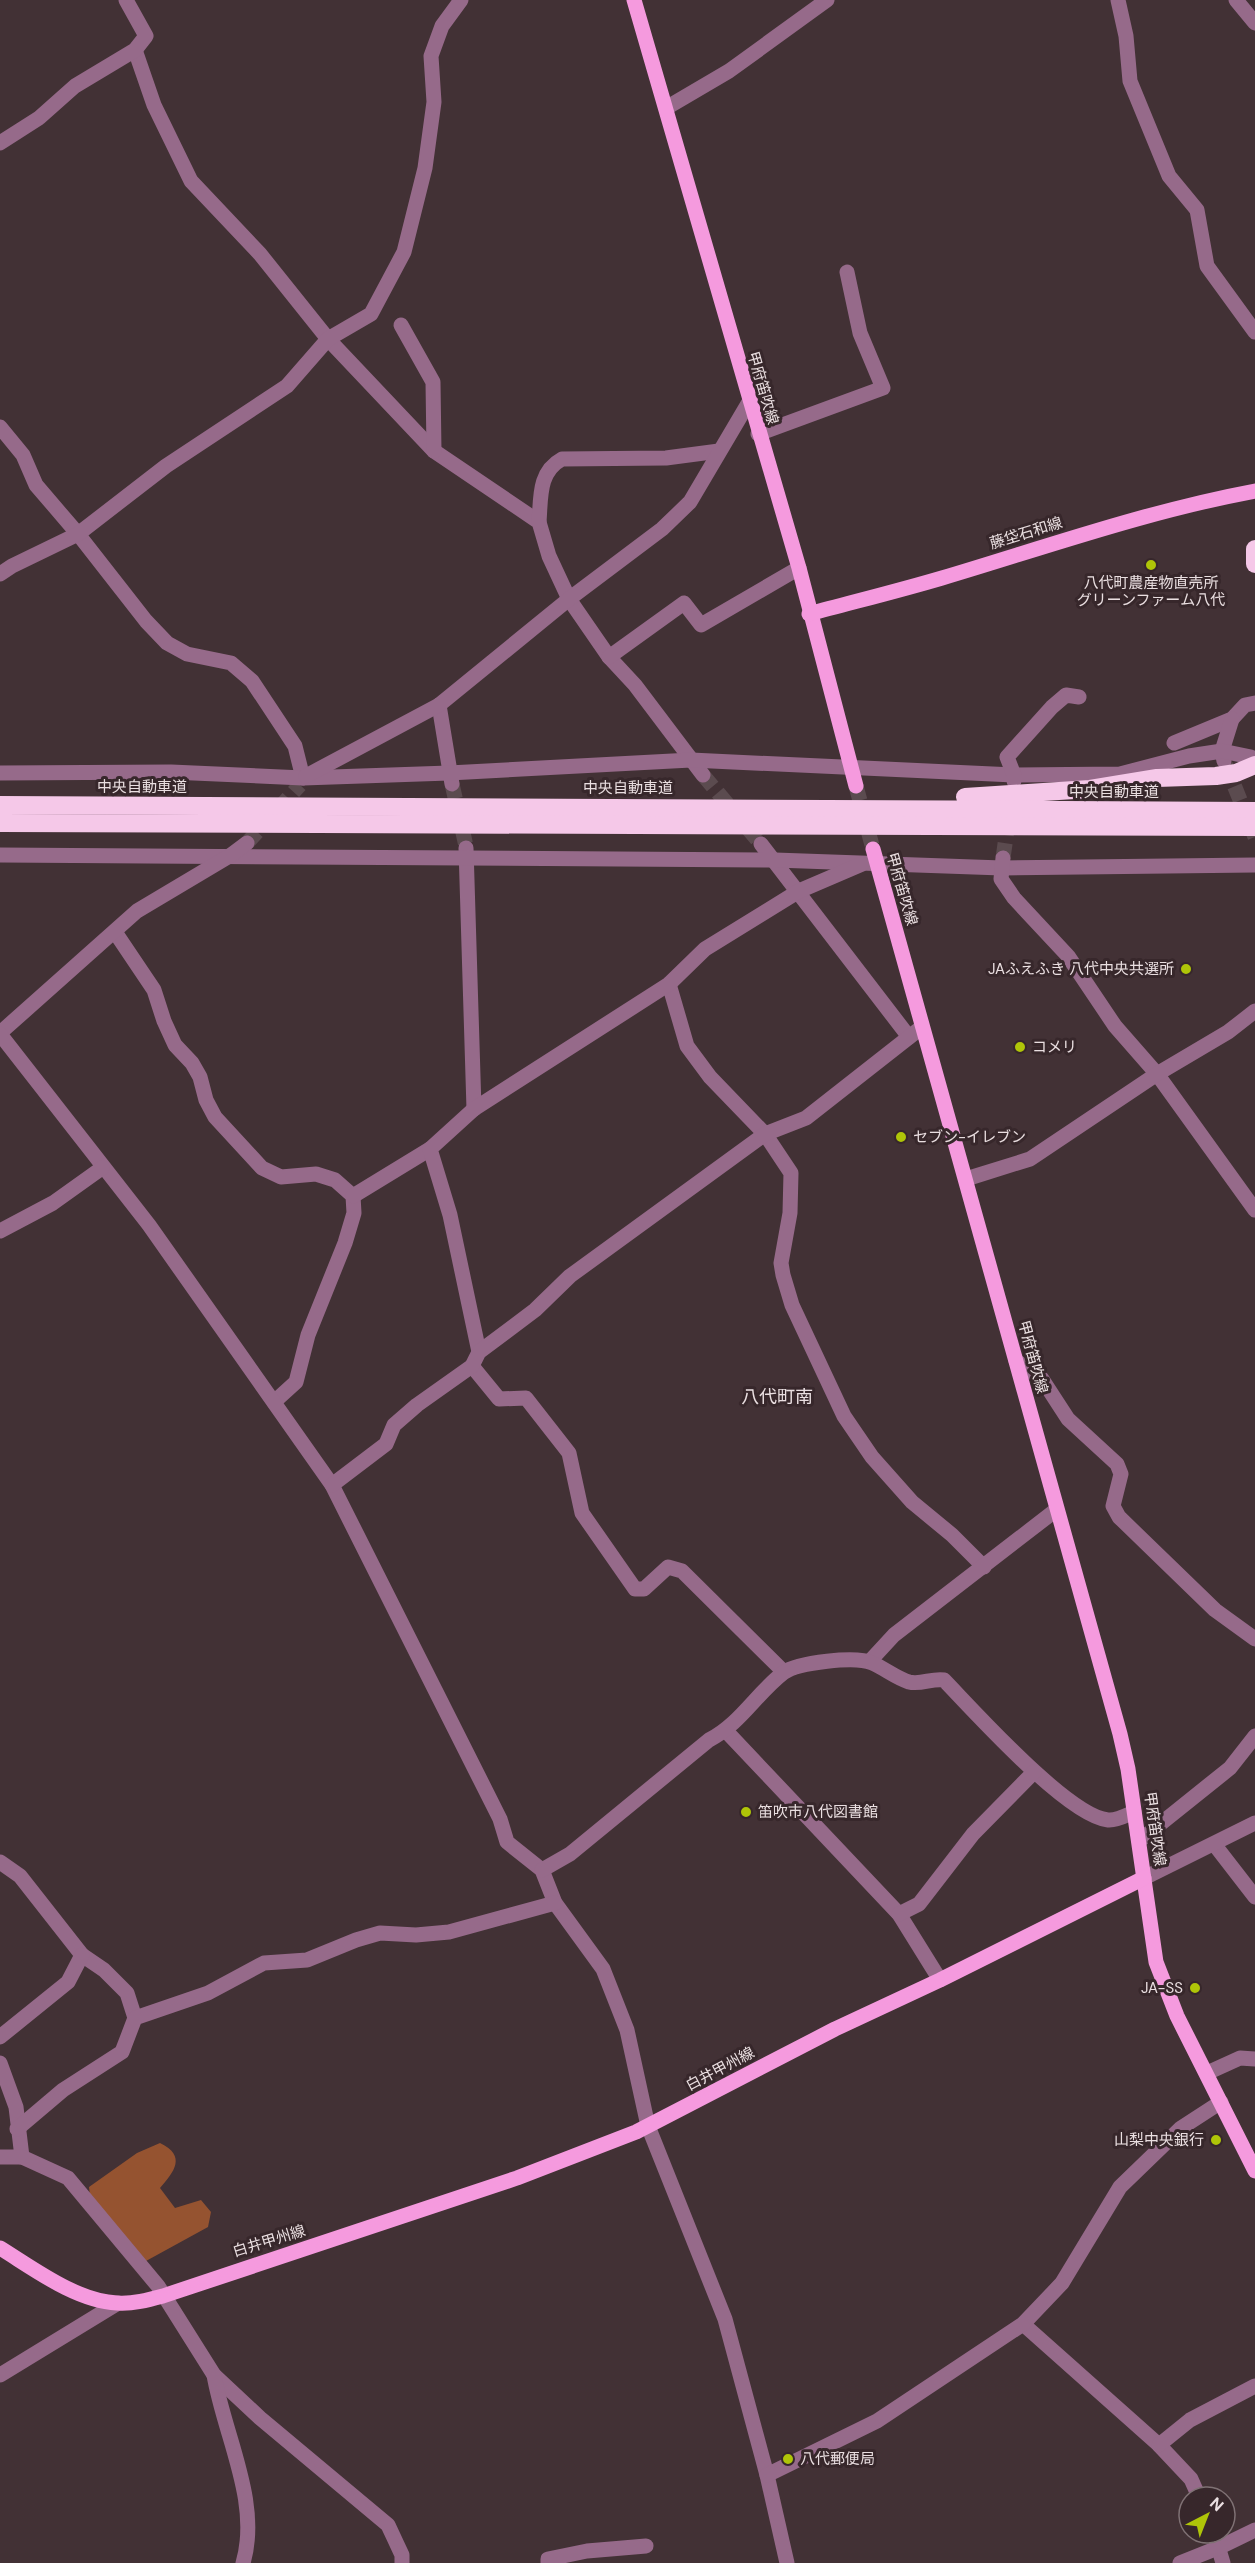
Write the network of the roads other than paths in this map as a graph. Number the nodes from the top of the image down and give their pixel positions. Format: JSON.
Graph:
{"nodes":[{"id":1,"x":126,"y":0,"type":"edge"},
{"id":2,"x":461,"y":0,"type":"edge"},
{"id":3,"x":634,"y":0,"type":"edge"},
{"id":4,"x":827,"y":0,"type":"edge"},
{"id":5,"x":1118,"y":0,"type":"edge"},
{"id":6,"x":1236,"y":0,"type":"edge"},
{"id":7,"x":1255,"y":23,"type":"edge"},
{"id":8,"x":135,"y":50,"type":"junction"},
{"id":9,"x":666,"y":108,"type":"junction"},
{"id":10,"x":0,"y":143,"type":"edge"},
{"id":11,"x":848,"y":272,"type":"dead end"},
{"id":12,"x":400,"y":325,"type":"dead end"},
{"id":13,"x":1255,"y":332,"type":"edge"},
{"id":14,"x":328,"y":339,"type":"junction"},
{"id":15,"x":749,"y":402,"type":"junction"},
{"id":16,"x":0,"y":427,"type":"edge"},
{"id":17,"x":758,"y":434,"type":"junction"},
{"id":18,"x":434,"y":451,"type":"junction"},
{"id":19,"x":719,"y":452,"type":"junction"},
{"id":20,"x":1255,"y":491,"type":"edge"},
{"id":21,"x":539,"y":522,"type":"junction"},
{"id":22,"x":78,"y":534,"type":"junction"},
{"id":23,"x":1255,"y":549,"type":"edge"},
{"id":24,"x":1255,"y":564,"type":"edge"},
{"id":25,"x":799,"y":568,"type":"junction"},
{"id":26,"x":0,"y":574,"type":"edge"},
{"id":27,"x":569,"y":599,"type":"junction"},
{"id":28,"x":809,"y":614,"type":"junction"},
{"id":29,"x":609,"y":657,"type":"junction"},
{"id":30,"x":1079,"y":697,"type":"dead end"},
{"id":31,"x":1255,"y":703,"type":"edge"},
{"id":32,"x":439,"y":705,"type":"junction"},
{"id":33,"x":1232,"y":719,"type":"junction"},
{"id":34,"x":1174,"y":743,"type":"dead end"},
{"id":35,"x":1223,"y":756,"type":"junction"},
{"id":36,"x":691,"y":760,"type":"junction"},
{"id":37,"x":1253,"y":761,"type":"edge"},
{"id":38,"x":850,"y":769,"type":"junction"},
{"id":39,"x":0,"y":772,"type":"edge"},
{"id":40,"x":703,"y":775,"type":"tunnel mouth"},
{"id":41,"x":1014,"y":778,"type":"junction"},
{"id":42,"x":450,"y":779,"type":"junction"},
{"id":43,"x":302,"y":782,"type":"junction"},
{"id":44,"x":856,"y":786,"type":"tunnel mouth"},
{"id":45,"x":0,"y":805,"type":"edge"},
{"id":46,"x":816,"y":807,"type":"junction"},
{"id":47,"x":1255,"y":811,"type":"edge"},
{"id":48,"x":0,"y":823,"type":"edge"},
{"id":49,"x":998,"y":827,"type":"junction"},
{"id":50,"x":1255,"y":827,"type":"edge"},
{"id":51,"x":1255,"y":836,"type":"edge"},
{"id":52,"x":247,"y":843,"type":"tunnel mouth"},
{"id":53,"x":761,"y":844,"type":"tunnel mouth"},
{"id":54,"x":467,"y":851,"type":"junction"},
{"id":55,"x":0,"y":855,"type":"edge"},
{"id":56,"x":231,"y":855,"type":"junction"},
{"id":57,"x":872,"y":857,"type":"junction"},
{"id":58,"x":775,"y":860,"type":"junction"},
{"id":59,"x":1003,"y":863,"type":"junction"},
{"id":60,"x":1255,"y":865,"type":"edge"},
{"id":61,"x":799,"y":891,"type":"junction"},
{"id":62,"x":115,"y":932,"type":"junction"},
{"id":63,"x":669,"y":984,"type":"junction"},
{"id":64,"x":1255,"y":1011,"type":"edge"},
{"id":65,"x":922,"y":1028,"type":"junction"},
{"id":66,"x":0,"y":1034,"type":"edge"},
{"id":67,"x":909,"y":1037,"type":"junction"},
{"id":68,"x":1156,"y":1074,"type":"junction"},
{"id":69,"x":474,"y":1109,"type":"junction"},
{"id":70,"x":765,"y":1134,"type":"junction"},
{"id":71,"x":430,"y":1149,"type":"junction"},
{"id":72,"x":102,"y":1168,"type":"junction"},
{"id":73,"x":966,"y":1179,"type":"junction"},
{"id":74,"x":353,"y":1196,"type":"junction"},
{"id":75,"x":1255,"y":1210,"type":"edge"},
{"id":76,"x":0,"y":1231,"type":"edge"},
{"id":77,"x":479,"y":1352,"type":"junction"},
{"id":78,"x":1016,"y":1361,"type":"junction"},
{"id":79,"x":472,"y":1366,"type":"junction"},
{"id":80,"x":274,"y":1402,"type":"junction"},
{"id":81,"x":332,"y":1485,"type":"junction"},
{"id":82,"x":1056,"y":1510,"type":"junction"},
{"id":83,"x":984,"y":1567,"type":"junction"},
{"id":84,"x":1254,"y":1638,"type":"edge"},
{"id":85,"x":870,"y":1661,"type":"junction"},
{"id":86,"x":784,"y":1672,"type":"junction"},
{"id":87,"x":726,"y":1731,"type":"junction"},
{"id":88,"x":1255,"y":1736,"type":"edge"},
{"id":89,"x":1034,"y":1772,"type":"junction"},
{"id":90,"x":1134,"y":1812,"type":"junction"},
{"id":91,"x":1255,"y":1823,"type":"edge"},
{"id":92,"x":1139,"y":1841,"type":"junction"},
{"id":93,"x":1214,"y":1844,"type":"junction"},
{"id":94,"x":0,"y":1862,"type":"edge"},
{"id":95,"x":542,"y":1870,"type":"junction"},
{"id":96,"x":1144,"y":1878,"type":"junction"},
{"id":97,"x":1255,"y":1897,"type":"edge"},
{"id":98,"x":555,"y":1903,"type":"junction"},
{"id":99,"x":899,"y":1914,"type":"junction"},
{"id":100,"x":82,"y":1955,"type":"junction"},
{"id":101,"x":940,"y":1980,"type":"junction"},
{"id":102,"x":135,"y":2018,"type":"junction"},
{"id":103,"x":0,"y":2037,"type":"edge"},
{"id":104,"x":1255,"y":2059,"type":"edge"},
{"id":105,"x":0,"y":2063,"type":"edge"},
{"id":106,"x":1207,"y":2073,"type":"junction"},
{"id":107,"x":1221,"y":2102,"type":"junction"},
{"id":108,"x":648,"y":2126,"type":"junction"},
{"id":109,"x":17,"y":2129,"type":"junction"},
{"id":110,"x":0,"y":2157,"type":"edge"},
{"id":111,"x":22,"y":2157,"type":"junction"},
{"id":112,"x":1255,"y":2171,"type":"edge"},
{"id":113,"x":0,"y":2248,"type":"edge"},
{"id":114,"x":164,"y":2296,"type":"junction"},
{"id":115,"x":118,"y":2303,"type":"junction"},
{"id":116,"x":1023,"y":2325,"type":"junction"},
{"id":117,"x":0,"y":2375,"type":"edge"},
{"id":118,"x":214,"y":2375,"type":"junction"},
{"id":119,"x":1255,"y":2386,"type":"edge"},
{"id":120,"x":1159,"y":2445,"type":"junction"},
{"id":121,"x":767,"y":2475,"type":"junction"},
{"id":122,"x":1194,"y":2485,"type":"edge"},
{"id":123,"x":1255,"y":2530,"type":"edge"},
{"id":124,"x":1237,"y":2535,"type":"edge"},
{"id":125,"x":1209,"y":2545,"type":"edge"},
{"id":126,"x":1218,"y":2545,"type":"edge"},
{"id":127,"x":646,"y":2546,"type":"dead end"},
{"id":128,"x":588,"y":2557,"type":"edge"},
{"id":129,"x":243,"y":2563,"type":"edge"},
{"id":130,"x":402,"y":2563,"type":"edge"},
{"id":131,"x":549,"y":2563,"type":"edge"},
{"id":132,"x":787,"y":2563,"type":"edge"},
{"id":133,"x":1180,"y":2563,"type":"edge"},
{"id":134,"x":1223,"y":2563,"type":"edge"}],
"edges":[{"from":1,"to":8,"type":"street"},
{"from":2,"to":14,"type":"street"},
{"from":3,"to":9,"type":"main road","name":"甲府笛吹線"},
{"from":4,"to":9,"type":"street"},
{"from":5,"to":13,"type":"street"},
{"from":6,"to":7,"type":"street"},
{"from":8,"to":10,"type":"street"},
{"from":8,"to":14,"type":"street"},
{"from":9,"to":15,"type":"main road","name":"甲府笛吹線"},
{"from":11,"to":17,"type":"street"},
{"from":12,"to":18,"type":"street"},
{"from":14,"to":18,"type":"street"},
{"from":14,"to":22,"type":"street"},
{"from":15,"to":17,"type":"main road","name":"甲府笛吹線"},
{"from":15,"to":19,"type":"street"},
{"from":16,"to":22,"type":"street"},
{"from":17,"to":25,"type":"main road","name":"甲府笛吹線"},
{"from":18,"to":21,"type":"street"},
{"from":19,"to":21,"type":"street"},
{"from":19,"to":27,"type":"street"},
{"from":20,"to":28,"type":"main road","name":"藤垈石和線"},
{"from":21,"to":27,"type":"street"},
{"from":22,"to":26,"type":"street"},
{"from":22,"to":43,"type":"street"},
{"from":23,"to":24,"type":"highway"},
{"from":25,"to":28,"type":"main road","name":"甲府笛吹線"},
{"from":25,"to":29,"type":"street"},
{"from":27,"to":29,"type":"street"},
{"from":27,"to":32,"type":"street"},
{"from":28,"to":38,"type":"main road","name":"甲府笛吹線"},
{"from":29,"to":36,"type":"street"},
{"from":30,"to":41,"type":"street"},
{"from":31,"to":33,"type":"street"},
{"from":32,"to":42,"type":"street"},
{"from":32,"to":43,"type":"street"},
{"from":33,"to":34,"type":"street"},
{"from":33,"to":35,"type":"street"},
{"from":35,"to":37,"type":"street"},
{"from":35,"to":41,"type":"street"},
{"from":36,"to":38,"type":"street"},
{"from":36,"to":40,"type":"street"},
{"from":36,"to":42,"type":"street"},
{"from":37,"to":46,"type":"highway"},
{"from":38,"to":41,"type":"street"},
{"from":38,"to":44,"type":"main road","name":"甲府笛吹線"},
{"from":39,"to":43,"type":"street"},
{"from":42,"to":43,"type":"street"},
{"from":45,"to":46,"type":"highway","name":"中央自動車道"},
{"from":46,"to":47,"type":"highway","name":"中央自動車道"},
{"from":48,"to":49,"type":"highway"},
{"from":49,"to":50,"type":"highway"},
{"from":49,"to":51,"type":"highway"},
{"from":52,"to":56,"type":"street"},
{"from":53,"to":58,"type":"street"},
{"from":54,"to":56,"type":"street"},
{"from":54,"to":58,"type":"street"},
{"from":54,"to":69,"type":"street"},
{"from":55,"to":56,"type":"street"},
{"from":56,"to":62,"type":"street"},
{"from":57,"to":58,"type":"street"},
{"from":57,"to":59,"type":"street"},
{"from":57,"to":61,"type":"street"},
{"from":57,"to":65,"type":"main road","name":"甲府笛吹線"},
{"from":58,"to":61,"type":"street"},
{"from":59,"to":60,"type":"street"},
{"from":59,"to":68,"type":"street"},
{"from":61,"to":63,"type":"street"},
{"from":61,"to":67,"type":"street"},
{"from":62,"to":66,"type":"street"},
{"from":62,"to":74,"type":"street"},
{"from":63,"to":69,"type":"street"},
{"from":63,"to":70,"type":"street"},
{"from":64,"to":68,"type":"street"},
{"from":65,"to":67,"type":"street"},
{"from":65,"to":73,"type":"main road","name":"甲府笛吹線"},
{"from":66,"to":72,"type":"street"},
{"from":67,"to":70,"type":"street"},
{"from":68,"to":73,"type":"street"},
{"from":68,"to":75,"type":"street"},
{"from":69,"to":71,"type":"street"},
{"from":70,"to":77,"type":"street"},
{"from":70,"to":83,"type":"street"},
{"from":71,"to":74,"type":"street"},
{"from":71,"to":77,"type":"street"},
{"from":72,"to":76,"type":"street"},
{"from":72,"to":80,"type":"street"},
{"from":73,"to":78,"type":"main road","name":"甲府笛吹線"},
{"from":74,"to":80,"type":"street"},
{"from":77,"to":79,"type":"street"},
{"from":78,"to":82,"type":"main road","name":"甲府笛吹線"},
{"from":78,"to":84,"type":"street"},
{"from":79,"to":81,"type":"street"},
{"from":79,"to":86,"type":"street"},
{"from":80,"to":81,"type":"street"},
{"from":81,"to":95,"type":"street"},
{"from":82,"to":83,"type":"street"},
{"from":82,"to":90,"type":"main road","name":"甲府笛吹線"},
{"from":83,"to":85,"type":"street"},
{"from":85,"to":86,"type":"street"},
{"from":85,"to":89,"type":"street"},
{"from":86,"to":87,"type":"street"},
{"from":87,"to":95,"type":"street"},
{"from":87,"to":99,"type":"street"},
{"from":88,"to":92,"type":"street"},
{"from":89,"to":90,"type":"street"},
{"from":89,"to":99,"type":"street"},
{"from":90,"to":92,"type":"main road","name":"甲府笛吹線"},
{"from":91,"to":93,"type":"street"},
{"from":92,"to":96,"type":"main road","name":"甲府笛吹線"},
{"from":93,"to":96,"type":"street"},
{"from":93,"to":97,"type":"street"},
{"from":94,"to":100,"type":"street"},
{"from":95,"to":98,"type":"street"},
{"from":96,"to":101,"type":"main road","name":"白井甲州線"},
{"from":96,"to":106,"type":"main road"},
{"from":98,"to":102,"type":"street"},
{"from":98,"to":108,"type":"street"},
{"from":99,"to":101,"type":"street"},
{"from":100,"to":102,"type":"street"},
{"from":100,"to":103,"type":"street"},
{"from":101,"to":108,"type":"main road","name":"白井甲州線"},
{"from":102,"to":109,"type":"street"},
{"from":104,"to":106,"type":"street"},
{"from":105,"to":109,"type":"street"},
{"from":106,"to":107,"type":"main road"},
{"from":107,"to":112,"type":"main road"},
{"from":107,"to":116,"type":"street"},
{"from":108,"to":114,"type":"main road","name":"白井甲州線"},
{"from":108,"to":121,"type":"street"},
{"from":109,"to":111,"type":"street"},
{"from":110,"to":111,"type":"street"},
{"from":111,"to":114,"type":"street"},
{"from":113,"to":115,"type":"main road","name":"白井甲州線"},
{"from":114,"to":115,"type":"main road","name":"白井甲州線"},
{"from":114,"to":118,"type":"street"},
{"from":115,"to":117,"type":"street"},
{"from":116,"to":120,"type":"street"},
{"from":116,"to":121,"type":"street"},
{"from":118,"to":129,"type":"street"},
{"from":118,"to":130,"type":"street"},
{"from":119,"to":120,"type":"street"},
{"from":120,"to":122,"type":"street"},
{"from":121,"to":132,"type":"street"},
{"from":123,"to":124,"type":"street"},
{"from":125,"to":133,"type":"street"},
{"from":126,"to":134,"type":"street"},
{"from":127,"to":128,"type":"street"},
{"from":128,"to":131,"type":"street"}]}
